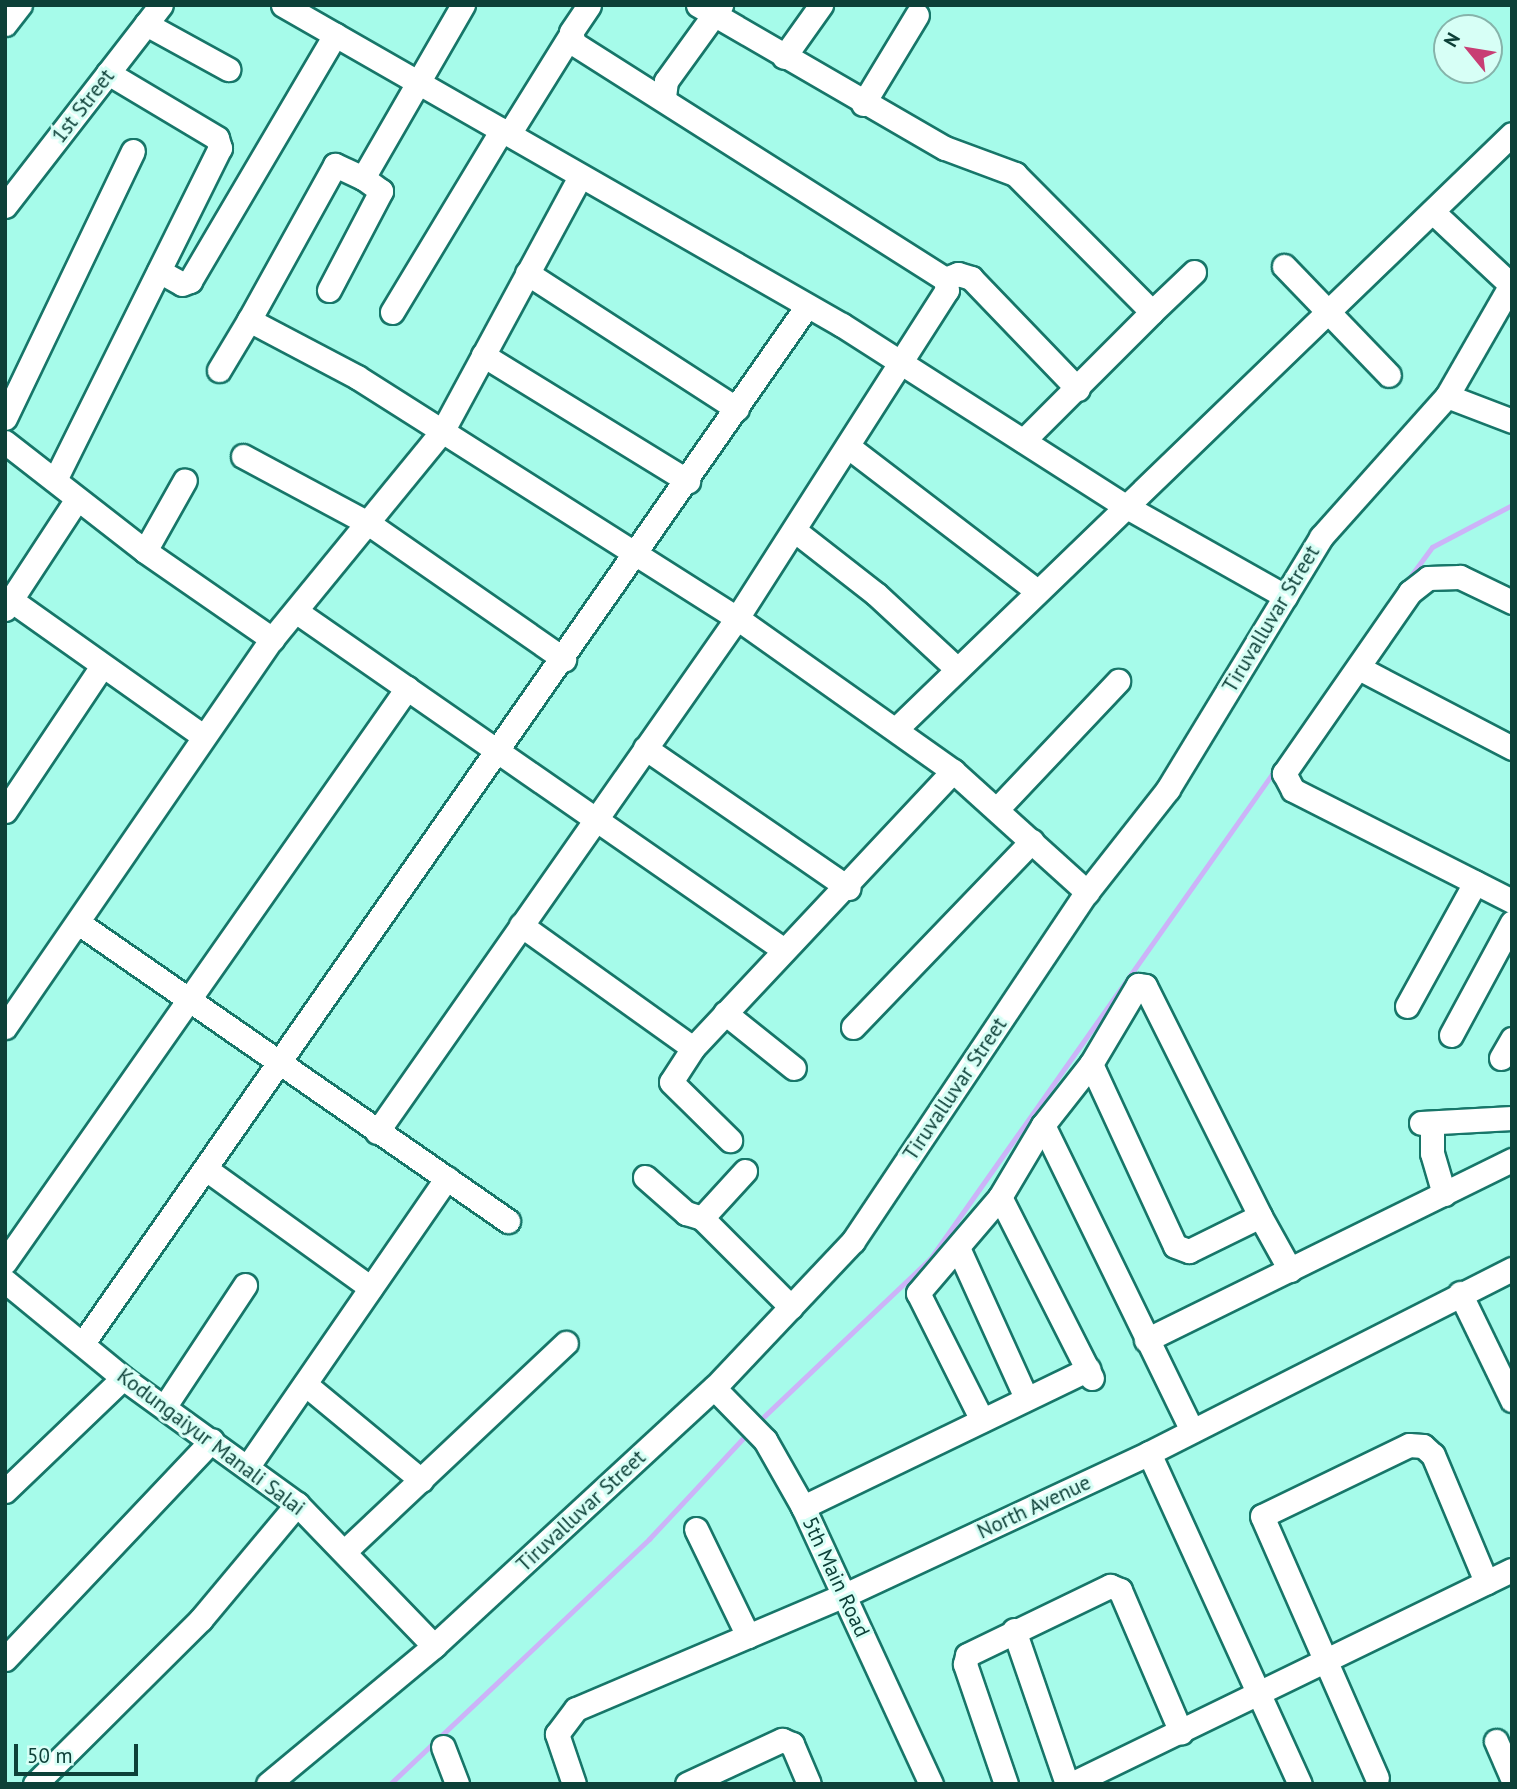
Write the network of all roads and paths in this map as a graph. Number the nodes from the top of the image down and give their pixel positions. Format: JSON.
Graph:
{"nodes":[{"id":1,"x":20,"y":5,"type":"edge"},
{"id":2,"x":160,"y":5,"type":"edge"},
{"id":3,"x":283,"y":5,"type":"edge"},
{"id":4,"x":463,"y":5,"type":"edge"},
{"id":5,"x":589,"y":5,"type":"edge"},
{"id":6,"x":821,"y":5,"type":"edge"},
{"id":7,"x":711,"y":9,"type":"edge"},
{"id":8,"x":320,"y":13,"type":"edge"},
{"id":9,"x":917,"y":15,"type":"dead end"},
{"id":10,"x":5,"y":24,"type":"edge"},
{"id":11,"x":146,"y":24,"type":"junction"},
{"id":12,"x":335,"y":35,"type":"junction"},
{"id":13,"x":570,"y":36,"type":"junction"},
{"id":14,"x":784,"y":57,"type":"junction"},
{"id":15,"x":228,"y":69,"type":"dead end"},
{"id":16,"x":108,"y":74,"type":"junction"},
{"id":17,"x":420,"y":81,"type":"junction"},
{"id":18,"x":663,"y":97,"type":"junction"},
{"id":19,"x":863,"y":104,"type":"junction"},
{"id":20,"x":505,"y":132,"type":"junction"},
{"id":21,"x":1512,"y":134,"type":"edge"},
{"id":22,"x":133,"y":151,"type":"dead end"},
{"id":23,"x":363,"y":178,"type":"junction"},
{"id":24,"x":579,"y":178,"type":"junction"},
{"id":25,"x":5,"y":206,"type":"edge"},
{"id":26,"x":1434,"y":213,"type":"junction"},
{"id":27,"x":1284,"y":265,"type":"dead end"},
{"id":28,"x":159,"y":271,"type":"junction"},
{"id":29,"x":1194,"y":272,"type":"dead end"},
{"id":30,"x":527,"y":273,"type":"junction"},
{"id":31,"x":945,"y":279,"type":"junction"},
{"id":32,"x":1511,"y":284,"type":"edge"},
{"id":33,"x":329,"y":290,"type":"dead end"},
{"id":34,"x":807,"y":306,"type":"junction"},
{"id":35,"x":393,"y":312,"type":"dead end"},
{"id":36,"x":1152,"y":312,"type":"junction"},
{"id":37,"x":1328,"y":312,"type":"junction"},
{"id":38,"x":249,"y":320,"type":"junction"},
{"id":39,"x":483,"y":355,"type":"junction"},
{"id":40,"x":904,"y":362,"type":"junction"},
{"id":41,"x":219,"y":370,"type":"dead end"},
{"id":42,"x":1389,"y":375,"type":"dead end"},
{"id":43,"x":1078,"y":388,"type":"junction"},
{"id":44,"x":1447,"y":396,"type":"junction"},
{"id":45,"x":737,"y":409,"type":"junction"},
{"id":46,"x":5,"y":418,"type":"edge"},
{"id":47,"x":1512,"y":421,"type":"edge"},
{"id":48,"x":443,"y":429,"type":"junction"},
{"id":49,"x":1023,"y":441,"type":"junction"},
{"id":50,"x":5,"y":442,"type":"edge"},
{"id":51,"x":850,"y":448,"type":"junction"},
{"id":52,"x":243,"y":456,"type":"dead end"},
{"id":53,"x":55,"y":480,"type":"junction"},
{"id":54,"x":185,"y":480,"type":"dead end"},
{"id":55,"x":688,"y":481,"type":"junction"},
{"id":56,"x":77,"y":499,"type":"junction"},
{"id":57,"x":1125,"y":506,"type":"junction"},
{"id":58,"x":368,"y":523,"type":"junction"},
{"id":59,"x":794,"y":530,"type":"junction"},
{"id":60,"x":145,"y":551,"type":"junction"},
{"id":61,"x":639,"y":554,"type":"junction"},
{"id":62,"x":1036,"y":590,"type":"junction"},
{"id":63,"x":1285,"y":596,"type":"junction"},
{"id":64,"x":1512,"y":602,"type":"edge"},
{"id":65,"x":8,"y":605,"type":"edge"},
{"id":66,"x":297,"y":612,"type":"junction"},
{"id":67,"x":737,"y":618,"type":"junction"},
{"id":68,"x":272,"y":639,"type":"junction"},
{"id":69,"x":564,"y":659,"type":"junction"},
{"id":70,"x":102,"y":666,"type":"junction"},
{"id":71,"x":956,"y":668,"type":"junction"},
{"id":72,"x":1359,"y":668,"type":"junction"},
{"id":73,"x":1118,"y":681,"type":"dead end"},
{"id":74,"x":407,"y":688,"type":"junction"},
{"id":75,"x":896,"y":729,"type":"junction"},
{"id":76,"x":203,"y":736,"type":"junction"},
{"id":77,"x":645,"y":748,"type":"junction"},
{"id":78,"x":1512,"y":748,"type":"edge"},
{"id":79,"x":496,"y":755,"type":"junction"},
{"id":80,"x":953,"y":771,"type":"junction"},
{"id":81,"x":998,"y":808,"type":"junction"},
{"id":82,"x":5,"y":811,"type":"edge"},
{"id":83,"x":596,"y":818,"type":"junction"},
{"id":84,"x":1032,"y":841,"type":"junction"},
{"id":85,"x":1475,"y":883,"type":"junction"},
{"id":86,"x":849,"y":888,"type":"junction"},
{"id":87,"x":1087,"y":892,"type":"junction"},
{"id":88,"x":1512,"y":901,"type":"edge"},
{"id":89,"x":1512,"y":922,"type":"edge"},
{"id":90,"x":80,"y":924,"type":"junction"},
{"id":91,"x":521,"y":926,"type":"junction"},
{"id":92,"x":784,"y":950,"type":"junction"},
{"id":93,"x":187,"y":998,"type":"junction"},
{"id":94,"x":1407,"y":1006,"type":"dead end"},
{"id":95,"x":725,"y":1013,"type":"junction"},
{"id":96,"x":5,"y":1027,"type":"edge"},
{"id":97,"x":853,"y":1027,"type":"dead end"},
{"id":98,"x":1451,"y":1035,"type":"dead end"},
{"id":99,"x":693,"y":1048,"type":"junction"},
{"id":100,"x":281,"y":1063,"type":"junction"},
{"id":101,"x":1091,"y":1064,"type":"junction"},
{"id":102,"x":794,"y":1068,"type":"dead end"},
{"id":103,"x":1512,"y":1118,"type":"edge"},
{"id":104,"x":1043,"y":1125,"type":"junction"},
{"id":105,"x":377,"y":1132,"type":"junction"},
{"id":106,"x":730,"y":1140,"type":"dead end"},
{"id":107,"x":1512,"y":1160,"type":"edge"},
{"id":108,"x":206,"y":1169,"type":"junction"},
{"id":109,"x":745,"y":1171,"type":"dead end"},
{"id":110,"x":645,"y":1177,"type":"dead end"},
{"id":111,"x":447,"y":1178,"type":"junction"},
{"id":112,"x":1444,"y":1194,"type":"junction"},
{"id":113,"x":1000,"y":1197,"type":"junction"},
{"id":114,"x":1260,"y":1216,"type":"junction"},
{"id":115,"x":702,"y":1218,"type":"junction"},
{"id":116,"x":508,"y":1221,"type":"dead end"},
{"id":117,"x":960,"y":1250,"type":"junction"},
{"id":118,"x":5,"y":1262,"type":"edge"},
{"id":119,"x":1512,"y":1269,"type":"edge"},
{"id":120,"x":1290,"y":1270,"type":"junction"},
{"id":121,"x":5,"y":1281,"type":"edge"},
{"id":122,"x":245,"y":1285,"type":"dead end"},
{"id":123,"x":371,"y":1288,"type":"junction"},
{"id":124,"x":1460,"y":1293,"type":"junction"},
{"id":125,"x":791,"y":1307,"type":"junction"},
{"id":126,"x":1146,"y":1340,"type":"junction"},
{"id":127,"x":83,"y":1343,"type":"junction"},
{"id":128,"x":566,"y":1343,"type":"dead end"},
{"id":129,"x":123,"y":1378,"type":"junction"},
{"id":130,"x":305,"y":1384,"type":"junction"},
{"id":131,"x":714,"y":1388,"type":"junction"},
{"id":132,"x":1026,"y":1398,"type":"junction"},
{"id":133,"x":1512,"y":1401,"type":"edge"},
{"id":134,"x":166,"y":1406,"type":"junction"},
{"id":135,"x":982,"y":1420,"type":"junction"},
{"id":136,"x":1192,"y":1431,"type":"junction"},
{"id":137,"x":212,"y":1440,"type":"junction"},
{"id":138,"x":1149,"y":1453,"type":"junction"},
{"id":139,"x":248,"y":1466,"type":"junction"},
{"id":140,"x":421,"y":1480,"type":"junction"},
{"id":141,"x":5,"y":1491,"type":"edge"},
{"id":142,"x":297,"y":1504,"type":"junction"},
{"id":143,"x":803,"y":1507,"type":"junction"},
{"id":144,"x":696,"y":1529,"type":"dead end"},
{"id":145,"x":346,"y":1550,"type":"junction"},
{"id":146,"x":1512,"y":1570,"type":"edge"},
{"id":147,"x":1486,"y":1582,"type":"junction"},
{"id":148,"x":845,"y":1595,"type":"junction"},
{"id":149,"x":1014,"y":1630,"type":"junction"},
{"id":150,"x":748,"y":1636,"type":"junction"},
{"id":151,"x":434,"y":1646,"type":"junction"},
{"id":152,"x":5,"y":1659,"type":"edge"},
{"id":153,"x":1326,"y":1662,"type":"junction"},
{"id":154,"x":1259,"y":1694,"type":"junction"},
{"id":155,"x":1181,"y":1732,"type":"junction"},
{"id":156,"x":1496,"y":1741,"type":"dead end"},
{"id":157,"x":443,"y":1746,"type":"dead end"},
{"id":158,"x":1512,"y":1778,"type":"edge"},
{"id":159,"x":1374,"y":1782,"type":"edge"},
{"id":160,"x":35,"y":1784,"type":"edge"},
{"id":161,"x":268,"y":1784,"type":"edge"},
{"id":162,"x":457,"y":1784,"type":"edge"},
{"id":163,"x":574,"y":1784,"type":"edge"},
{"id":164,"x":687,"y":1784,"type":"edge"},
{"id":165,"x":809,"y":1784,"type":"edge"},
{"id":166,"x":931,"y":1784,"type":"edge"},
{"id":167,"x":1006,"y":1784,"type":"edge"},
{"id":168,"x":1069,"y":1784,"type":"edge"},
{"id":169,"x":1300,"y":1784,"type":"edge"}],
"edges":[{"from":1,"to":10,"type":"street"},
{"from":2,"to":11,"type":"street","name":"1st Street"},
{"from":3,"to":8,"type":"street"},
{"from":4,"to":17,"type":"street"},
{"from":5,"to":13,"type":"street"},
{"from":6,"to":14,"type":"street"},
{"from":7,"to":14,"type":"street"},
{"from":7,"to":18,"type":"street"},
{"from":8,"to":12,"type":"street"},
{"from":9,"to":19,"type":"street"},
{"from":11,"to":15,"type":"street"},
{"from":11,"to":16,"type":"street","name":"1st Street"},
{"from":12,"to":17,"type":"street"},
{"from":12,"to":28,"type":"street"},
{"from":13,"to":18,"type":"street"},
{"from":13,"to":20,"type":"street"},
{"from":14,"to":19,"type":"street"},
{"from":16,"to":25,"type":"street","name":"1st Street"},
{"from":16,"to":28,"type":"street"},
{"from":17,"to":20,"type":"street"},
{"from":17,"to":23,"type":"street"},
{"from":18,"to":31,"type":"street"},
{"from":19,"to":36,"type":"street"},
{"from":20,"to":24,"type":"street"},
{"from":20,"to":35,"type":"street"},
{"from":21,"to":26,"type":"street"},
{"from":22,"to":46,"type":"street"},
{"from":23,"to":33,"type":"street"},
{"from":23,"to":38,"type":"street"},
{"from":24,"to":30,"type":"street"},
{"from":24,"to":34,"type":"street"},
{"from":26,"to":32,"type":"street"},
{"from":26,"to":37,"type":"street"},
{"from":27,"to":37,"type":"street"},
{"from":28,"to":53,"type":"street"},
{"from":29,"to":36,"type":"street"},
{"from":30,"to":39,"type":"street"},
{"from":30,"to":45,"type":"street"},
{"from":31,"to":40,"type":"street"},
{"from":31,"to":43,"type":"street"},
{"from":32,"to":44,"type":"street","name":"Tiruvalluvar Street"},
{"from":34,"to":40,"type":"street"},
{"from":34,"to":45,"type":"street"},
{"from":36,"to":43,"type":"street"},
{"from":37,"to":42,"type":"street"},
{"from":37,"to":57,"type":"street"},
{"from":38,"to":41,"type":"street"},
{"from":38,"to":48,"type":"street"},
{"from":39,"to":48,"type":"street"},
{"from":39,"to":55,"type":"street"},
{"from":40,"to":49,"type":"street"},
{"from":40,"to":51,"type":"street"},
{"from":43,"to":49,"type":"street"},
{"from":44,"to":47,"type":"street"},
{"from":44,"to":63,"type":"street","name":"Tiruvalluvar Street"},
{"from":45,"to":55,"type":"street"},
{"from":48,"to":58,"type":"street"},
{"from":48,"to":61,"type":"street"},
{"from":49,"to":57,"type":"street"},
{"from":50,"to":53,"type":"street"},
{"from":51,"to":59,"type":"street"},
{"from":51,"to":62,"type":"street"},
{"from":52,"to":58,"type":"street"},
{"from":53,"to":56,"type":"street"},
{"from":54,"to":60,"type":"street"},
{"from":55,"to":61,"type":"street"},
{"from":56,"to":60,"type":"street"},
{"from":56,"to":65,"type":"street"},
{"from":57,"to":62,"type":"street"},
{"from":57,"to":63,"type":"street"},
{"from":58,"to":66,"type":"street"},
{"from":58,"to":69,"type":"street"},
{"from":59,"to":67,"type":"street"},
{"from":59,"to":71,"type":"street"},
{"from":60,"to":68,"type":"street"},
{"from":61,"to":67,"type":"street"},
{"from":61,"to":69,"type":"street"},
{"from":62,"to":71,"type":"street"},
{"from":63,"to":87,"type":"street","name":"Tiruvalluvar Street"},
{"from":64,"to":72,"type":"street"},
{"from":65,"to":70,"type":"street"},
{"from":66,"to":68,"type":"street"},
{"from":66,"to":74,"type":"street"},
{"from":67,"to":75,"type":"street"},
{"from":67,"to":77,"type":"street"},
{"from":68,"to":76,"type":"street"},
{"from":69,"to":79,"type":"street"},
{"from":70,"to":76,"type":"street"},
{"from":70,"to":82,"type":"street"},
{"from":71,"to":75,"type":"street"},
{"from":72,"to":78,"type":"street"},
{"from":72,"to":85,"type":"street"},
{"from":73,"to":81,"type":"street"},
{"from":74,"to":79,"type":"street"},
{"from":74,"to":93,"type":"street"},
{"from":75,"to":80,"type":"street"},
{"from":76,"to":90,"type":"street"},
{"from":77,"to":83,"type":"street"},
{"from":77,"to":86,"type":"street"},
{"from":79,"to":83,"type":"street"},
{"from":79,"to":100,"type":"street"},
{"from":80,"to":81,"type":"street"},
{"from":80,"to":86,"type":"street"},
{"from":81,"to":84,"type":"street"},
{"from":83,"to":91,"type":"street"},
{"from":83,"to":92,"type":"street"},
{"from":84,"to":87,"type":"street"},
{"from":84,"to":97,"type":"street"},
{"from":85,"to":88,"type":"street"},
{"from":85,"to":94,"type":"street"},
{"from":86,"to":92,"type":"street"},
{"from":87,"to":125,"type":"street","name":"Tiruvalluvar Street"},
{"from":89,"to":98,"type":"street"},
{"from":90,"to":93,"type":"street"},
{"from":90,"to":96,"type":"street"},
{"from":91,"to":99,"type":"street"},
{"from":91,"to":105,"type":"street"},
{"from":92,"to":95,"type":"street"},
{"from":93,"to":100,"type":"street"},
{"from":93,"to":118,"type":"street"},
{"from":95,"to":99,"type":"street"},
{"from":95,"to":102,"type":"street"},
{"from":99,"to":106,"type":"street"},
{"from":100,"to":105,"type":"street"},
{"from":100,"to":108,"type":"street"},
{"from":101,"to":104,"type":"street"},
{"from":101,"to":114,"type":"street"},
{"from":101,"to":114,"type":"street"},
{"from":103,"to":112,"type":"street"},
{"from":104,"to":113,"type":"street"},
{"from":104,"to":126,"type":"street"},
{"from":105,"to":111,"type":"street"},
{"from":107,"to":112,"type":"street"},
{"from":108,"to":123,"type":"street"},
{"from":108,"to":127,"type":"street"},
{"from":109,"to":115,"type":"street"},
{"from":110,"to":115,"type":"street"},
{"from":111,"to":116,"type":"street"},
{"from":111,"to":123,"type":"street"},
{"from":112,"to":120,"type":"street"},
{"from":113,"to":117,"type":"street"},
{"from":113,"to":132,"type":"street"},
{"from":114,"to":120,"type":"street"},
{"from":115,"to":125,"type":"street"},
{"from":117,"to":132,"type":"street"},
{"from":117,"to":135,"type":"street"},
{"from":119,"to":124,"type":"street","name":"North Avenue"},
{"from":120,"to":126,"type":"street"},
{"from":121,"to":127,"type":"street","name":"Kodungaiyur Manali Salai"},
{"from":122,"to":134,"type":"street"},
{"from":123,"to":130,"type":"street"},
{"from":124,"to":133,"type":"street"},
{"from":124,"to":136,"type":"street","name":"North Avenue"},
{"from":125,"to":131,"type":"street","name":"Tiruvalluvar Street"},
{"from":126,"to":136,"type":"street"},
{"from":127,"to":129,"type":"street","name":"Kodungaiyur Manali Salai"},
{"from":128,"to":140,"type":"street"},
{"from":129,"to":134,"type":"street","name":"Kodungaiyur Manali Salai"},
{"from":129,"to":141,"type":"street"},
{"from":130,"to":139,"type":"street"},
{"from":130,"to":140,"type":"street"},
{"from":131,"to":143,"type":"street","name":"5th Main Road"},
{"from":131,"to":151,"type":"street","name":"Tiruvalluvar Street"},
{"from":132,"to":135,"type":"street"},
{"from":134,"to":137,"type":"street","name":"Kodungaiyur Manali Salai"},
{"from":135,"to":143,"type":"street"},
{"from":136,"to":138,"type":"street","name":"North Avenue"},
{"from":137,"to":139,"type":"street","name":"Kodungaiyur Manali Salai"},
{"from":137,"to":152,"type":"street"},
{"from":138,"to":148,"type":"street","name":"North Avenue"},
{"from":138,"to":154,"type":"street"},
{"from":139,"to":142,"type":"street","name":"Kodungaiyur Manali Salai"},
{"from":140,"to":145,"type":"street"},
{"from":142,"to":145,"type":"street","name":"Kodungaiyur Manali Salai"},
{"from":142,"to":160,"type":"street"},
{"from":143,"to":148,"type":"street","name":"5th Main Road"},
{"from":144,"to":150,"type":"street"},
{"from":145,"to":151,"type":"street","name":"Kodungaiyur Manali Salai"},
{"from":146,"to":147,"type":"street"},
{"from":147,"to":153,"type":"street"},
{"from":147,"to":153,"type":"street"},
{"from":148,"to":150,"type":"street","name":"North Avenue"},
{"from":148,"to":166,"type":"street","name":"5th Main Road"},
{"from":149,"to":155,"type":"street"},
{"from":149,"to":167,"type":"street"},
{"from":149,"to":168,"type":"street"},
{"from":150,"to":163,"type":"street","name":"North Avenue"},
{"from":151,"to":161,"type":"street","name":"Tiruvalluvar Street"},
{"from":153,"to":154,"type":"street"},
{"from":153,"to":159,"type":"street"},
{"from":154,"to":155,"type":"street"},
{"from":154,"to":169,"type":"street"},
{"from":155,"to":168,"type":"street"},
{"from":156,"to":158,"type":"street"},
{"from":157,"to":162,"type":"street"},
{"from":164,"to":165,"type":"street"}]}
